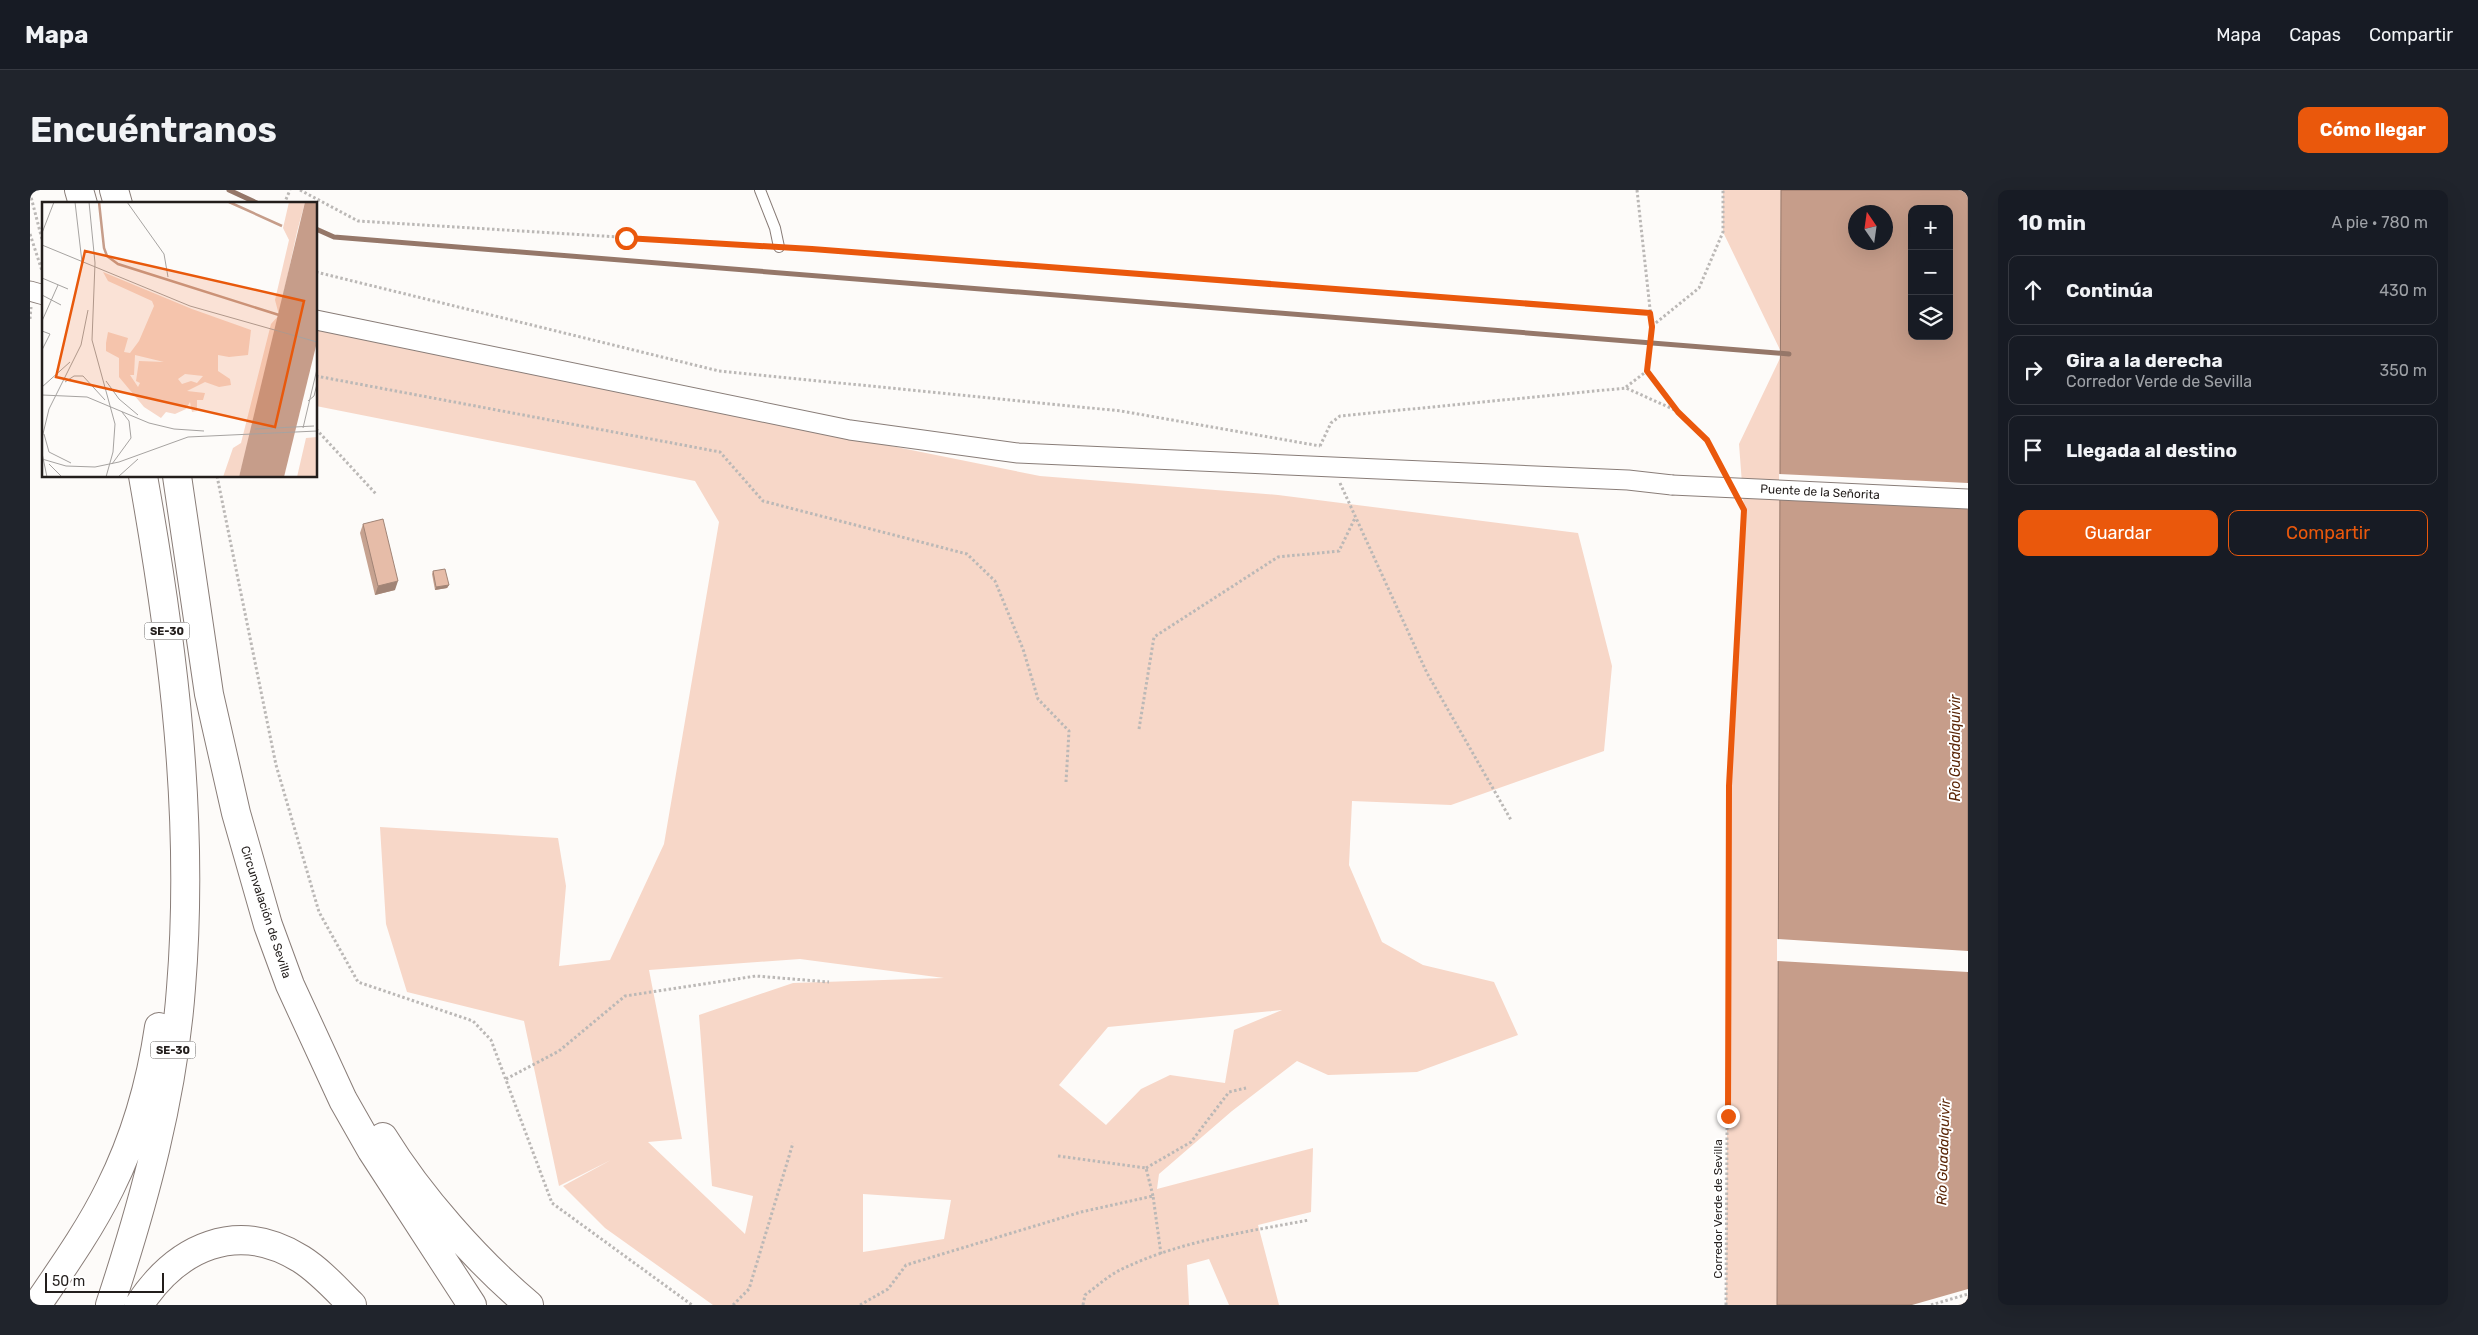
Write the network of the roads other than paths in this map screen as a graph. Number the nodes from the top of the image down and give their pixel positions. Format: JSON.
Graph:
{"nodes":[{"id":1,"x":760,"y":190,"type":"edge"},
{"id":2,"x":778,"y":247,"type":"road end"},
{"id":3,"x":318,"y":320,"type":"edge"},
{"id":4,"x":143,"y":478,"type":"edge"},
{"id":5,"x":177,"y":478,"type":"edge"},
{"id":6,"x":1968,"y":499,"type":"edge"},
{"id":7,"x":209,"y":694,"type":"junction"},
{"id":8,"x":182,"y":787,"type":"junction"},
{"id":9,"x":245,"y":847,"type":"junction"},
{"id":10,"x":37,"y":1305,"type":"edge"},
{"id":11,"x":110,"y":1305,"type":"edge"},
{"id":12,"x":139,"y":1305,"type":"edge"},
{"id":13,"x":352,"y":1305,"type":"edge"},
{"id":14,"x":457,"y":1305,"type":"edge"},
{"id":15,"x":472,"y":1305,"type":"edge"},
{"id":16,"x":529,"y":1305,"type":"edge"}],
"edges":[{"from":1,"to":2,"type":"lane"},
{"from":3,"to":6,"type":"street","name":"Puente de la Señorita","bridge":true},
{"from":4,"to":8,"type":"highway","number":"SE-30"},
{"from":5,"to":7,"type":"highway","name":"Circunvalación de Sevilla","number":"SE-30"},
{"from":7,"to":9,"type":"highway","name":"Circunvalación de Sevilla","number":"SE-30"},
{"from":7,"to":14,"type":"highway"},
{"from":8,"to":10,"type":"highway"},
{"from":8,"to":11,"type":"highway","number":"SE-30"},
{"from":9,"to":15,"type":"highway","name":"Circunvalación de Sevilla","number":"SE-30"},
{"from":9,"to":16,"type":"highway"},
{"from":12,"to":13,"type":"highway"}]}
